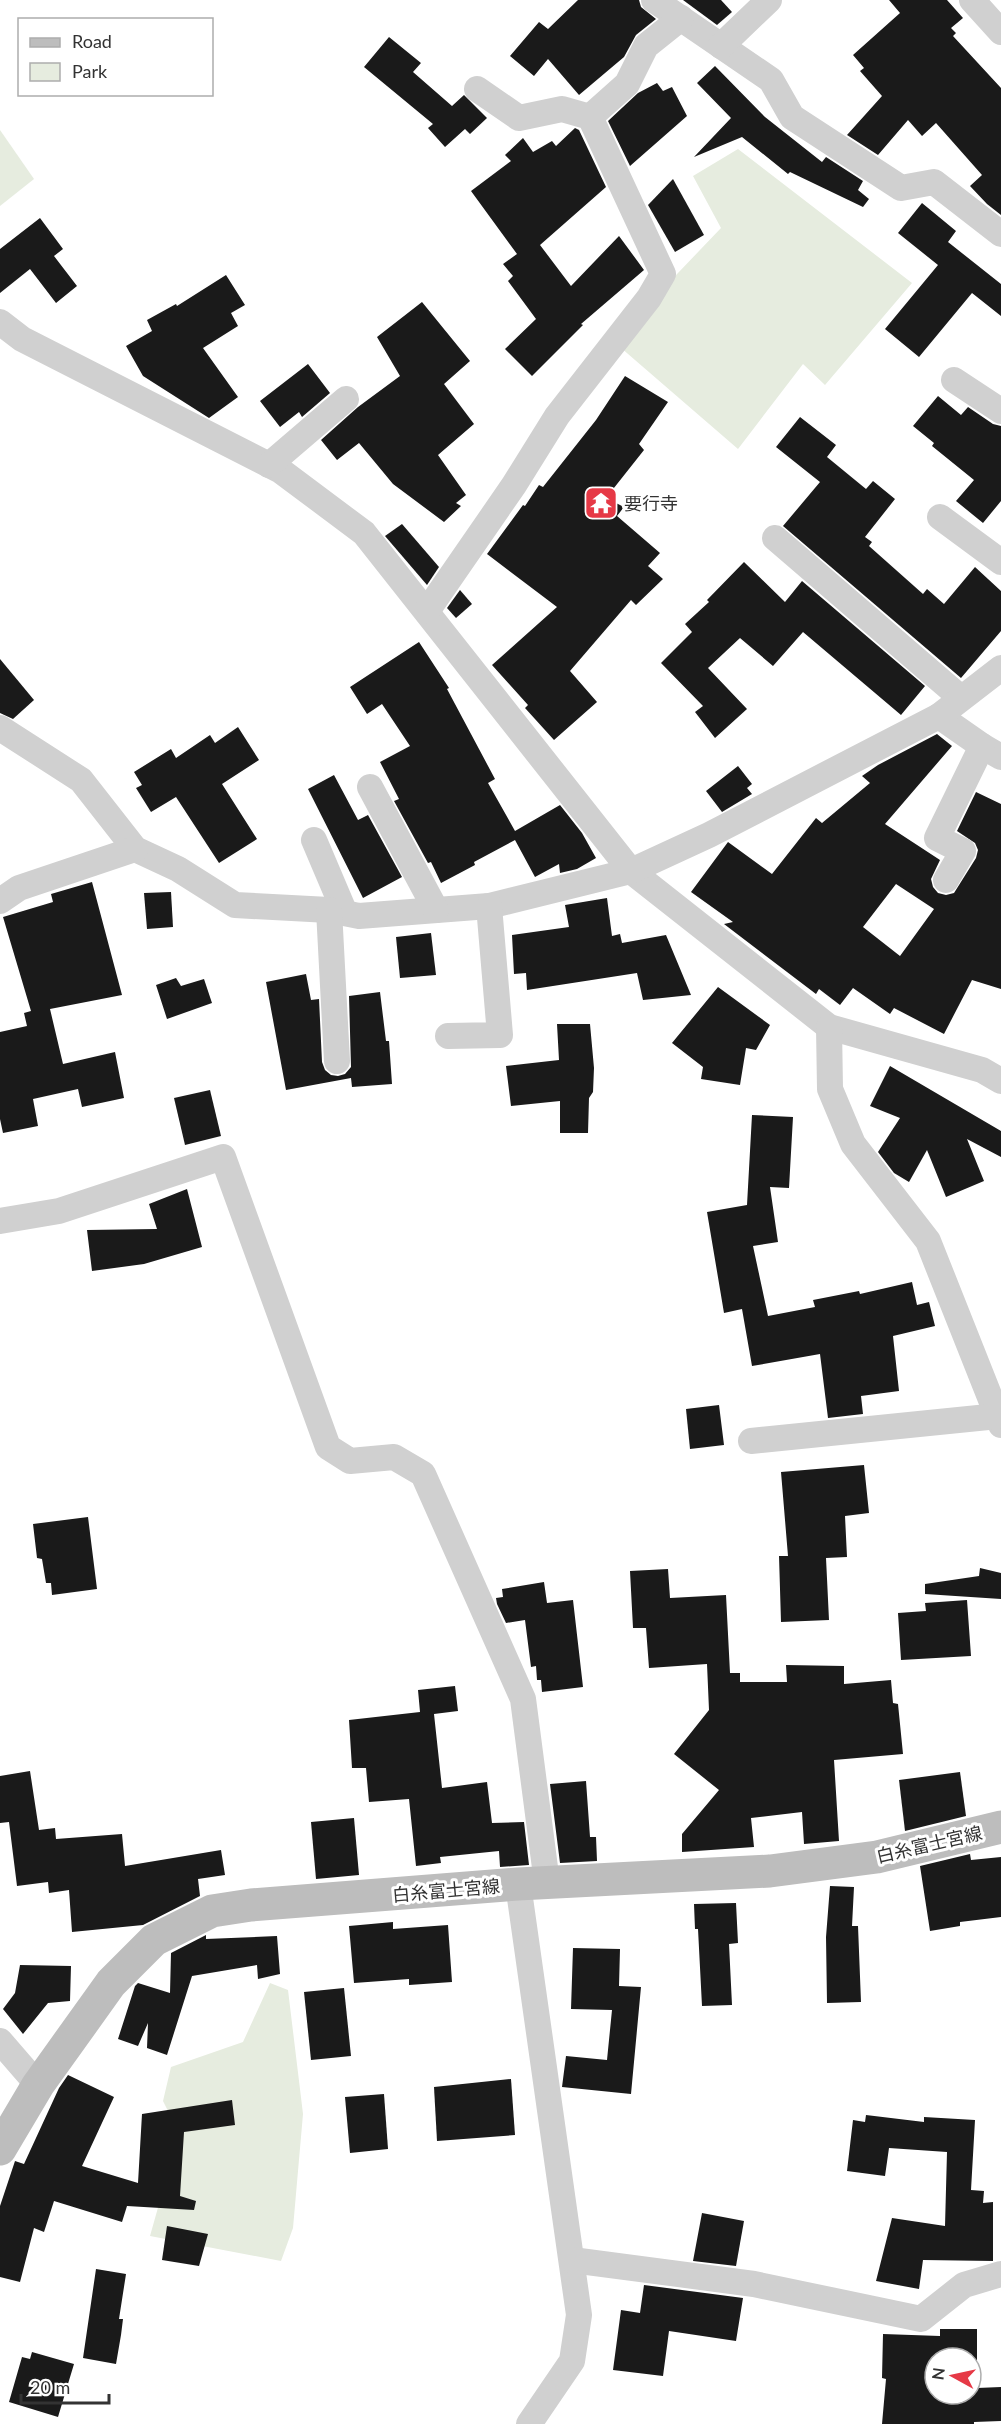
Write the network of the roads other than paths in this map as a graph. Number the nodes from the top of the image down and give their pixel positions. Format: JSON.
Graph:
{"nodes":[{"id":1,"x":654,"y":0,"type":"edge"},
{"id":2,"x":769,"y":0,"type":"edge"},
{"id":3,"x":972,"y":0,"type":"edge"},
{"id":4,"x":681,"y":18,"type":"junction"},
{"id":5,"x":1001,"y":32,"type":"edge"},
{"id":6,"x":721,"y":46,"type":"junction"},
{"id":7,"x":477,"y":89,"type":"dead end"},
{"id":8,"x":590,"y":117,"type":"junction"},
{"id":9,"x":1001,"y":234,"type":"edge"},
{"id":10,"x":6,"y":335,"type":"edge"},
{"id":11,"x":954,"y":380,"type":"dead end"},
{"id":12,"x":346,"y":399,"type":"dead end"},
{"id":13,"x":1001,"y":411,"type":"edge"},
{"id":14,"x":269,"y":465,"type":"junction"},
{"id":15,"x":940,"y":517,"type":"dead end"},
{"id":16,"x":775,"y":538,"type":"dead end"},
{"id":17,"x":1001,"y":562,"type":"edge"},
{"id":18,"x":427,"y":611,"type":"junction"},
{"id":19,"x":1001,"y":668,"type":"edge"},
{"id":20,"x":961,"y":699,"type":"junction"},
{"id":21,"x":939,"y":716,"type":"junction"},
{"id":22,"x":0,"y":728,"type":"edge"},
{"id":23,"x":991,"y":752,"type":"edge"},
{"id":24,"x":370,"y":787,"type":"dead end"},
{"id":25,"x":314,"y":840,"type":"dead end"},
{"id":26,"x":135,"y":849,"type":"junction"},
{"id":27,"x":631,"y":870,"type":"junction"},
{"id":28,"x":946,"y":880,"type":"dead end"},
{"id":29,"x":0,"y":901,"type":"edge"},
{"id":30,"x":489,"y":906,"type":"junction"},
{"id":31,"x":436,"y":910,"type":"junction"},
{"id":32,"x":337,"y":911,"type":"junction"},
{"id":33,"x":829,"y":1027,"type":"junction"},
{"id":34,"x":448,"y":1036,"type":"dead end"},
{"id":35,"x":337,"y":1061,"type":"dead end"},
{"id":36,"x":1001,"y":1081,"type":"edge"},
{"id":37,"x":0,"y":1221,"type":"edge"},
{"id":38,"x":999,"y":1420,"type":"edge"},
{"id":39,"x":751,"y":1441,"type":"dead end"},
{"id":40,"x":1001,"y":1827,"type":"edge"},
{"id":41,"x":532,"y":1883,"type":"junction"},
{"id":42,"x":0,"y":2041,"type":"edge"},
{"id":43,"x":38,"y":2085,"type":"junction"},
{"id":44,"x":0,"y":2149,"type":"edge"},
{"id":45,"x":572,"y":2260,"type":"junction"},
{"id":46,"x":1001,"y":2274,"type":"edge"},
{"id":47,"x":529,"y":2424,"type":"edge"}],
"edges":[{"from":1,"to":4,"type":"street"},
{"from":2,"to":6,"type":"street"},
{"from":3,"to":5,"type":"street"},
{"from":4,"to":6,"type":"street"},
{"from":4,"to":8,"type":"street"},
{"from":6,"to":9,"type":"street"},
{"from":7,"to":8,"type":"street"},
{"from":8,"to":18,"type":"street"},
{"from":10,"to":14,"type":"street"},
{"from":11,"to":13,"type":"street"},
{"from":12,"to":14,"type":"street"},
{"from":14,"to":18,"type":"street"},
{"from":15,"to":17,"type":"street"},
{"from":16,"to":20,"type":"street"},
{"from":18,"to":27,"type":"street"},
{"from":19,"to":20,"type":"street"},
{"from":20,"to":21,"type":"street"},
{"from":21,"to":23,"type":"street"},
{"from":21,"to":27,"type":"street"},
{"from":22,"to":26,"type":"street"},
{"from":23,"to":28,"type":"street"},
{"from":24,"to":31,"type":"street"},
{"from":25,"to":32,"type":"street"},
{"from":26,"to":29,"type":"street"},
{"from":26,"to":32,"type":"street"},
{"from":27,"to":30,"type":"street"},
{"from":27,"to":33,"type":"street"},
{"from":30,"to":31,"type":"street"},
{"from":30,"to":34,"type":"street"},
{"from":31,"to":32,"type":"street"},
{"from":32,"to":35,"type":"street"},
{"from":33,"to":36,"type":"street"},
{"from":33,"to":38,"type":"street"},
{"from":37,"to":41,"type":"street"},
{"from":38,"to":39,"type":"street"},
{"from":40,"to":41,"type":"main road","name":"白糸富士宮線"},
{"from":41,"to":43,"type":"main road","name":"白糸富士宮線"},
{"from":41,"to":45,"type":"street"},
{"from":42,"to":43,"type":"street"},
{"from":43,"to":44,"type":"main road","name":"白糸富士宮線"},
{"from":45,"to":46,"type":"street"},
{"from":45,"to":47,"type":"street"}]}
